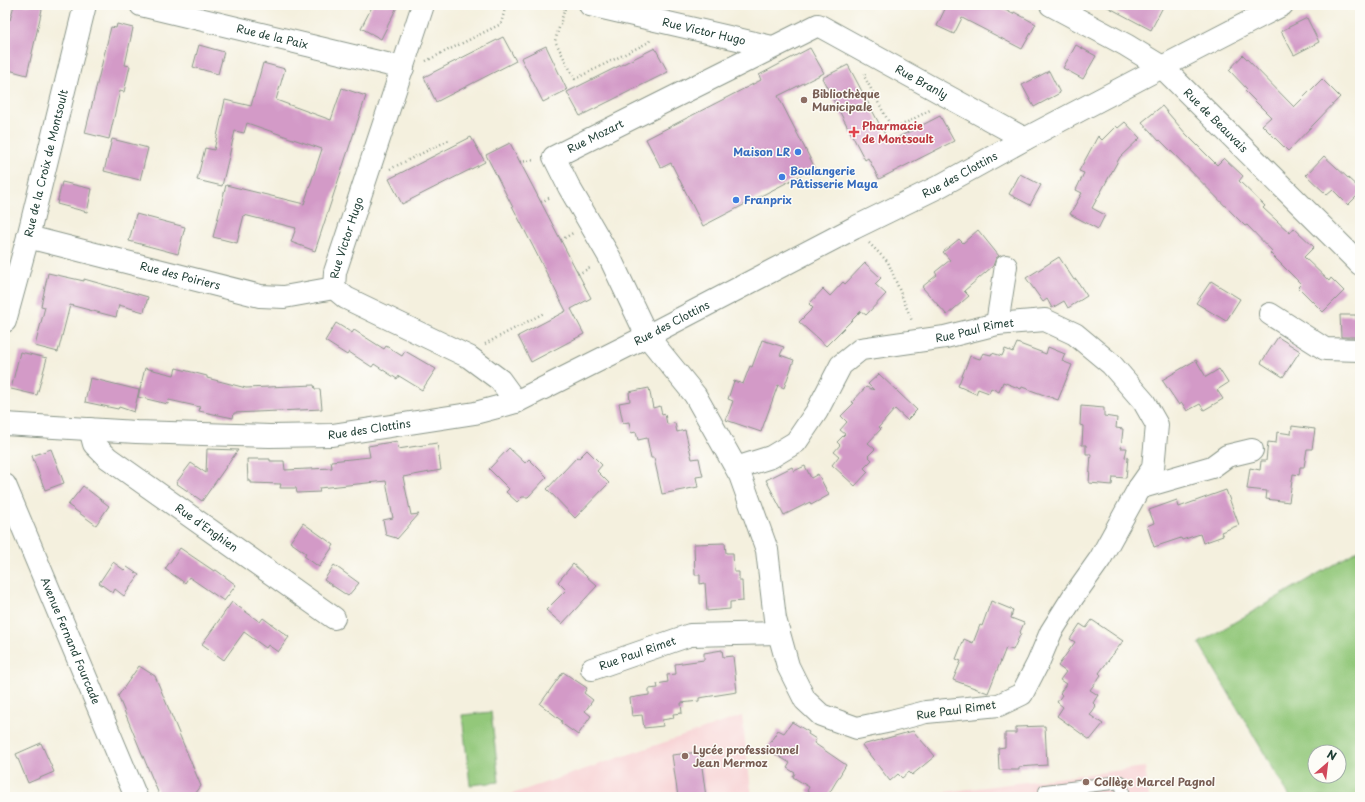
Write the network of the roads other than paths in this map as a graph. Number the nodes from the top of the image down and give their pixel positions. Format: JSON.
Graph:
{"nodes":[{"id":1,"x":85,"y":5,"type":"edge"},
{"id":2,"x":141,"y":5,"type":"edge"},
{"id":3,"x":423,"y":5,"type":"edge"},
{"id":4,"x":590,"y":5,"type":"edge"},
{"id":5,"x":1051,"y":5,"type":"edge"},
{"id":6,"x":1282,"y":5,"type":"edge"},
{"id":7,"x":818,"y":25,"type":"joint"},
{"id":8,"x":772,"y":47,"type":"junction"},
{"id":9,"x":1162,"y":66,"type":"junction"},
{"id":10,"x":402,"y":71,"type":"junction"},
{"id":11,"x":1025,"y":139,"type":"junction"},
{"id":12,"x":28,"y":236,"type":"junction"},
{"id":13,"x":1360,"y":264,"type":"edge"},
{"id":14,"x":1006,"y":266,"type":"dead end"},
{"id":15,"x":334,"y":288,"type":"junction"},
{"id":16,"x":1270,"y":314,"type":"dead end"},
{"id":17,"x":5,"y":321,"type":"edge"},
{"id":18,"x":997,"y":324,"type":"junction"},
{"id":19,"x":647,"y":336,"type":"junction"},
{"id":20,"x":1360,"y":350,"type":"edge"},
{"id":21,"x":516,"y":402,"type":"junction"},
{"id":22,"x":5,"y":424,"type":"edge"},
{"id":23,"x":90,"y":429,"type":"junction"},
{"id":24,"x":1252,"y":450,"type":"dead end"},
{"id":25,"x":736,"y":468,"type":"junction"},
{"id":26,"x":5,"y":485,"type":"edge"},
{"id":27,"x":1139,"y":488,"type":"junction"},
{"id":28,"x":334,"y":618,"type":"dead end"},
{"id":29,"x":779,"y":632,"type":"junction"},
{"id":30,"x":592,"y":669,"type":"dead end"},
{"id":31,"x":136,"y":797,"type":"edge"},
{"id":32,"x":1046,"y":797,"type":"edge"},
{"id":33,"x":1124,"y":797,"type":"edge"}],
"edges":[{"from":1,"to":12,"type":"street","name":"Rue de la Croix de Montsoult"},
{"from":2,"to":10,"type":"street","name":"Rue de la Paix"},
{"from":3,"to":10,"type":"street","name":"Rue Victor Hugo"},
{"from":4,"to":8,"type":"street","name":"Rue Victor Hugo"},
{"from":5,"to":9,"type":"street","name":"Rue de Beauvais"},
{"from":6,"to":9,"type":"street","name":"Rue des Clottins"},
{"from":7,"to":8,"type":"street","name":"Rue Mozart"},
{"from":7,"to":11,"type":"street","name":"Rue Branly"},
{"from":8,"to":19,"type":"street","name":"Rue Mozart"},
{"from":9,"to":11,"type":"street","name":"Rue des Clottins"},
{"from":9,"to":13,"type":"street","name":"Rue de Beauvais"},
{"from":10,"to":15,"type":"street","name":"Rue Victor Hugo"},
{"from":11,"to":19,"type":"street","name":"Rue des Clottins"},
{"from":12,"to":15,"type":"street","name":"Rue des Poiriers"},
{"from":12,"to":17,"type":"street","name":"Rue de la Croix de Montsoult"},
{"from":14,"to":18,"type":"street"},
{"from":15,"to":21,"type":"street","name":"Rue Victor Hugo"},
{"from":16,"to":20,"type":"street"},
{"from":18,"to":25,"type":"street","name":"Rue Paul Rimet"},
{"from":18,"to":27,"type":"street","name":"Rue Paul Rimet"},
{"from":19,"to":21,"type":"street","name":"Rue des Clottins"},
{"from":19,"to":25,"type":"street","name":"Rue Paul Rimet"},
{"from":21,"to":23,"type":"street","name":"Rue des Clottins"},
{"from":22,"to":23,"type":"street","name":"Rue des Clottins"},
{"from":23,"to":28,"type":"street","name":"Rue d'Enghien"},
{"from":24,"to":27,"type":"street"},
{"from":25,"to":29,"type":"street","name":"Rue Paul Rimet"},
{"from":26,"to":31,"type":"street","name":"Avenue Fernand Fourcade"},
{"from":27,"to":29,"type":"street","name":"Rue Paul Rimet"},
{"from":29,"to":30,"type":"street","name":"Rue Paul Rimet"},
{"from":32,"to":33,"type":"lane"}]}
